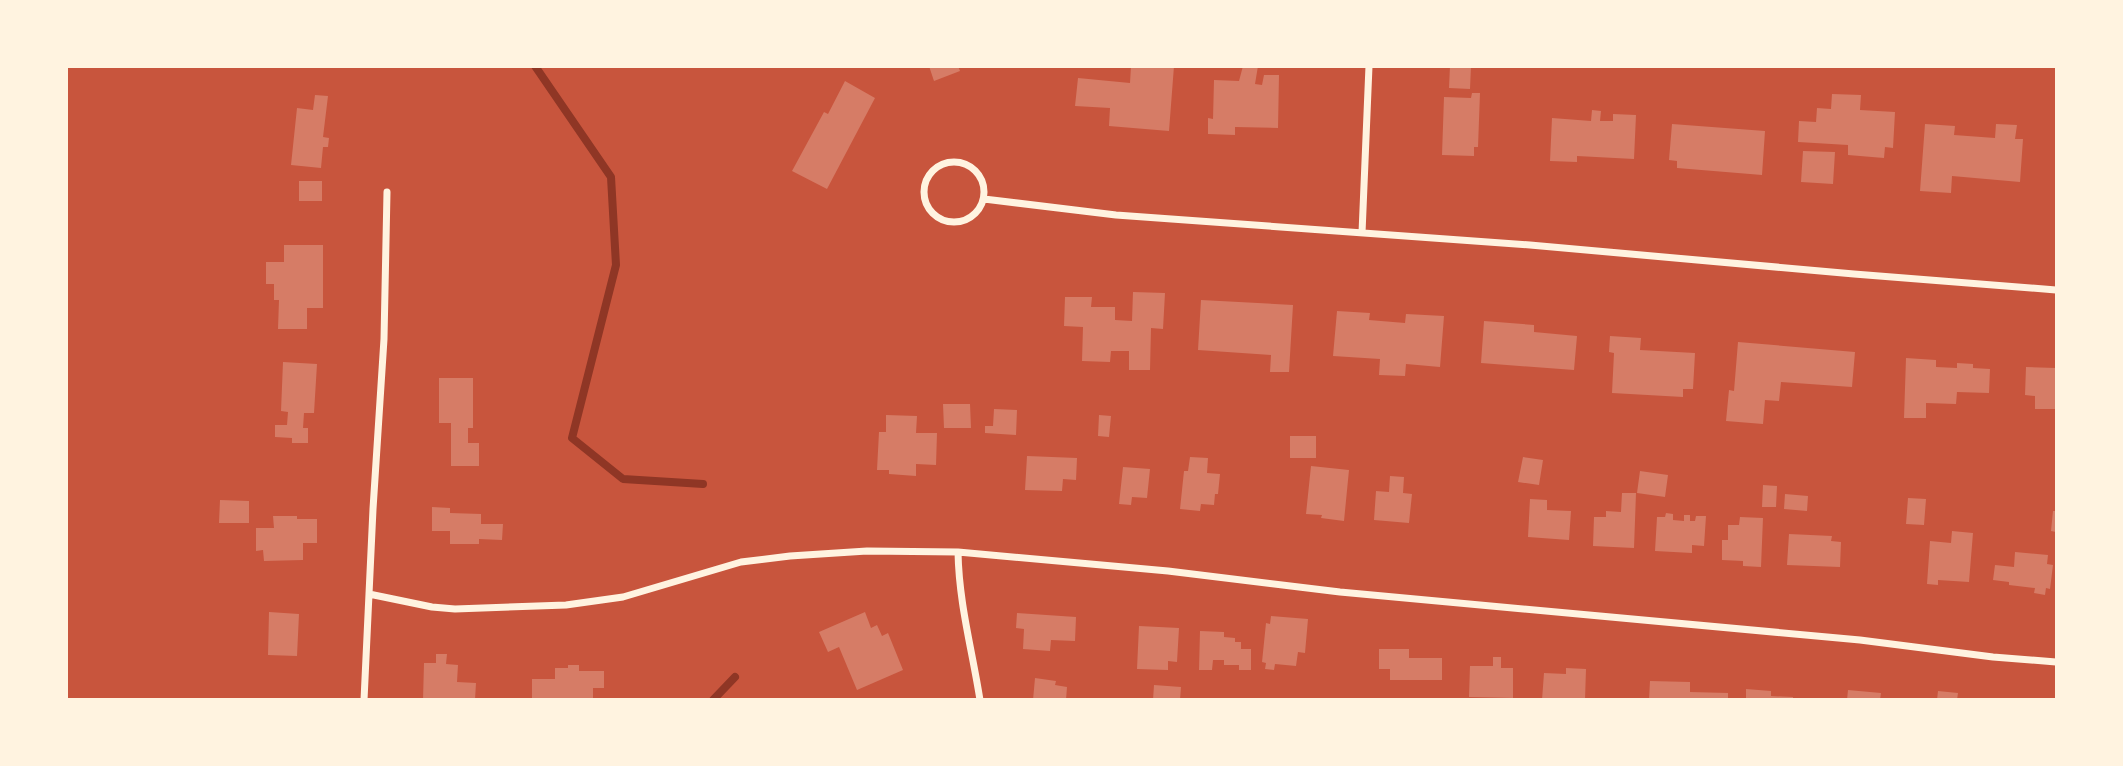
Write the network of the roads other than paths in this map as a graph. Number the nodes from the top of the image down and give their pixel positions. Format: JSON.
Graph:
{"nodes":[{"id":1,"x":1369,"y":66,"type":"edge"},
{"id":2,"x":387,"y":192,"type":"dead end"},
{"id":3,"x":984,"y":199,"type":"junction"},
{"id":4,"x":1362,"y":233,"type":"junction"},
{"id":5,"x":2056,"y":290,"type":"edge"},
{"id":6,"x":958,"y":552,"type":"junction"},
{"id":7,"x":369,"y":594,"type":"junction"},
{"id":8,"x":2056,"y":662,"type":"edge"},
{"id":9,"x":364,"y":699,"type":"edge"},
{"id":10,"x":980,"y":699,"type":"edge"}],
"edges":[{"from":1,"to":4,"type":"street"},
{"from":2,"to":7,"type":"street"},
{"from":3,"to":3,"type":"street"},
{"from":3,"to":4,"type":"street"},
{"from":4,"to":5,"type":"street"},
{"from":6,"to":7,"type":"street"},
{"from":6,"to":8,"type":"street"},
{"from":6,"to":10,"type":"street"},
{"from":7,"to":9,"type":"street"}]}
